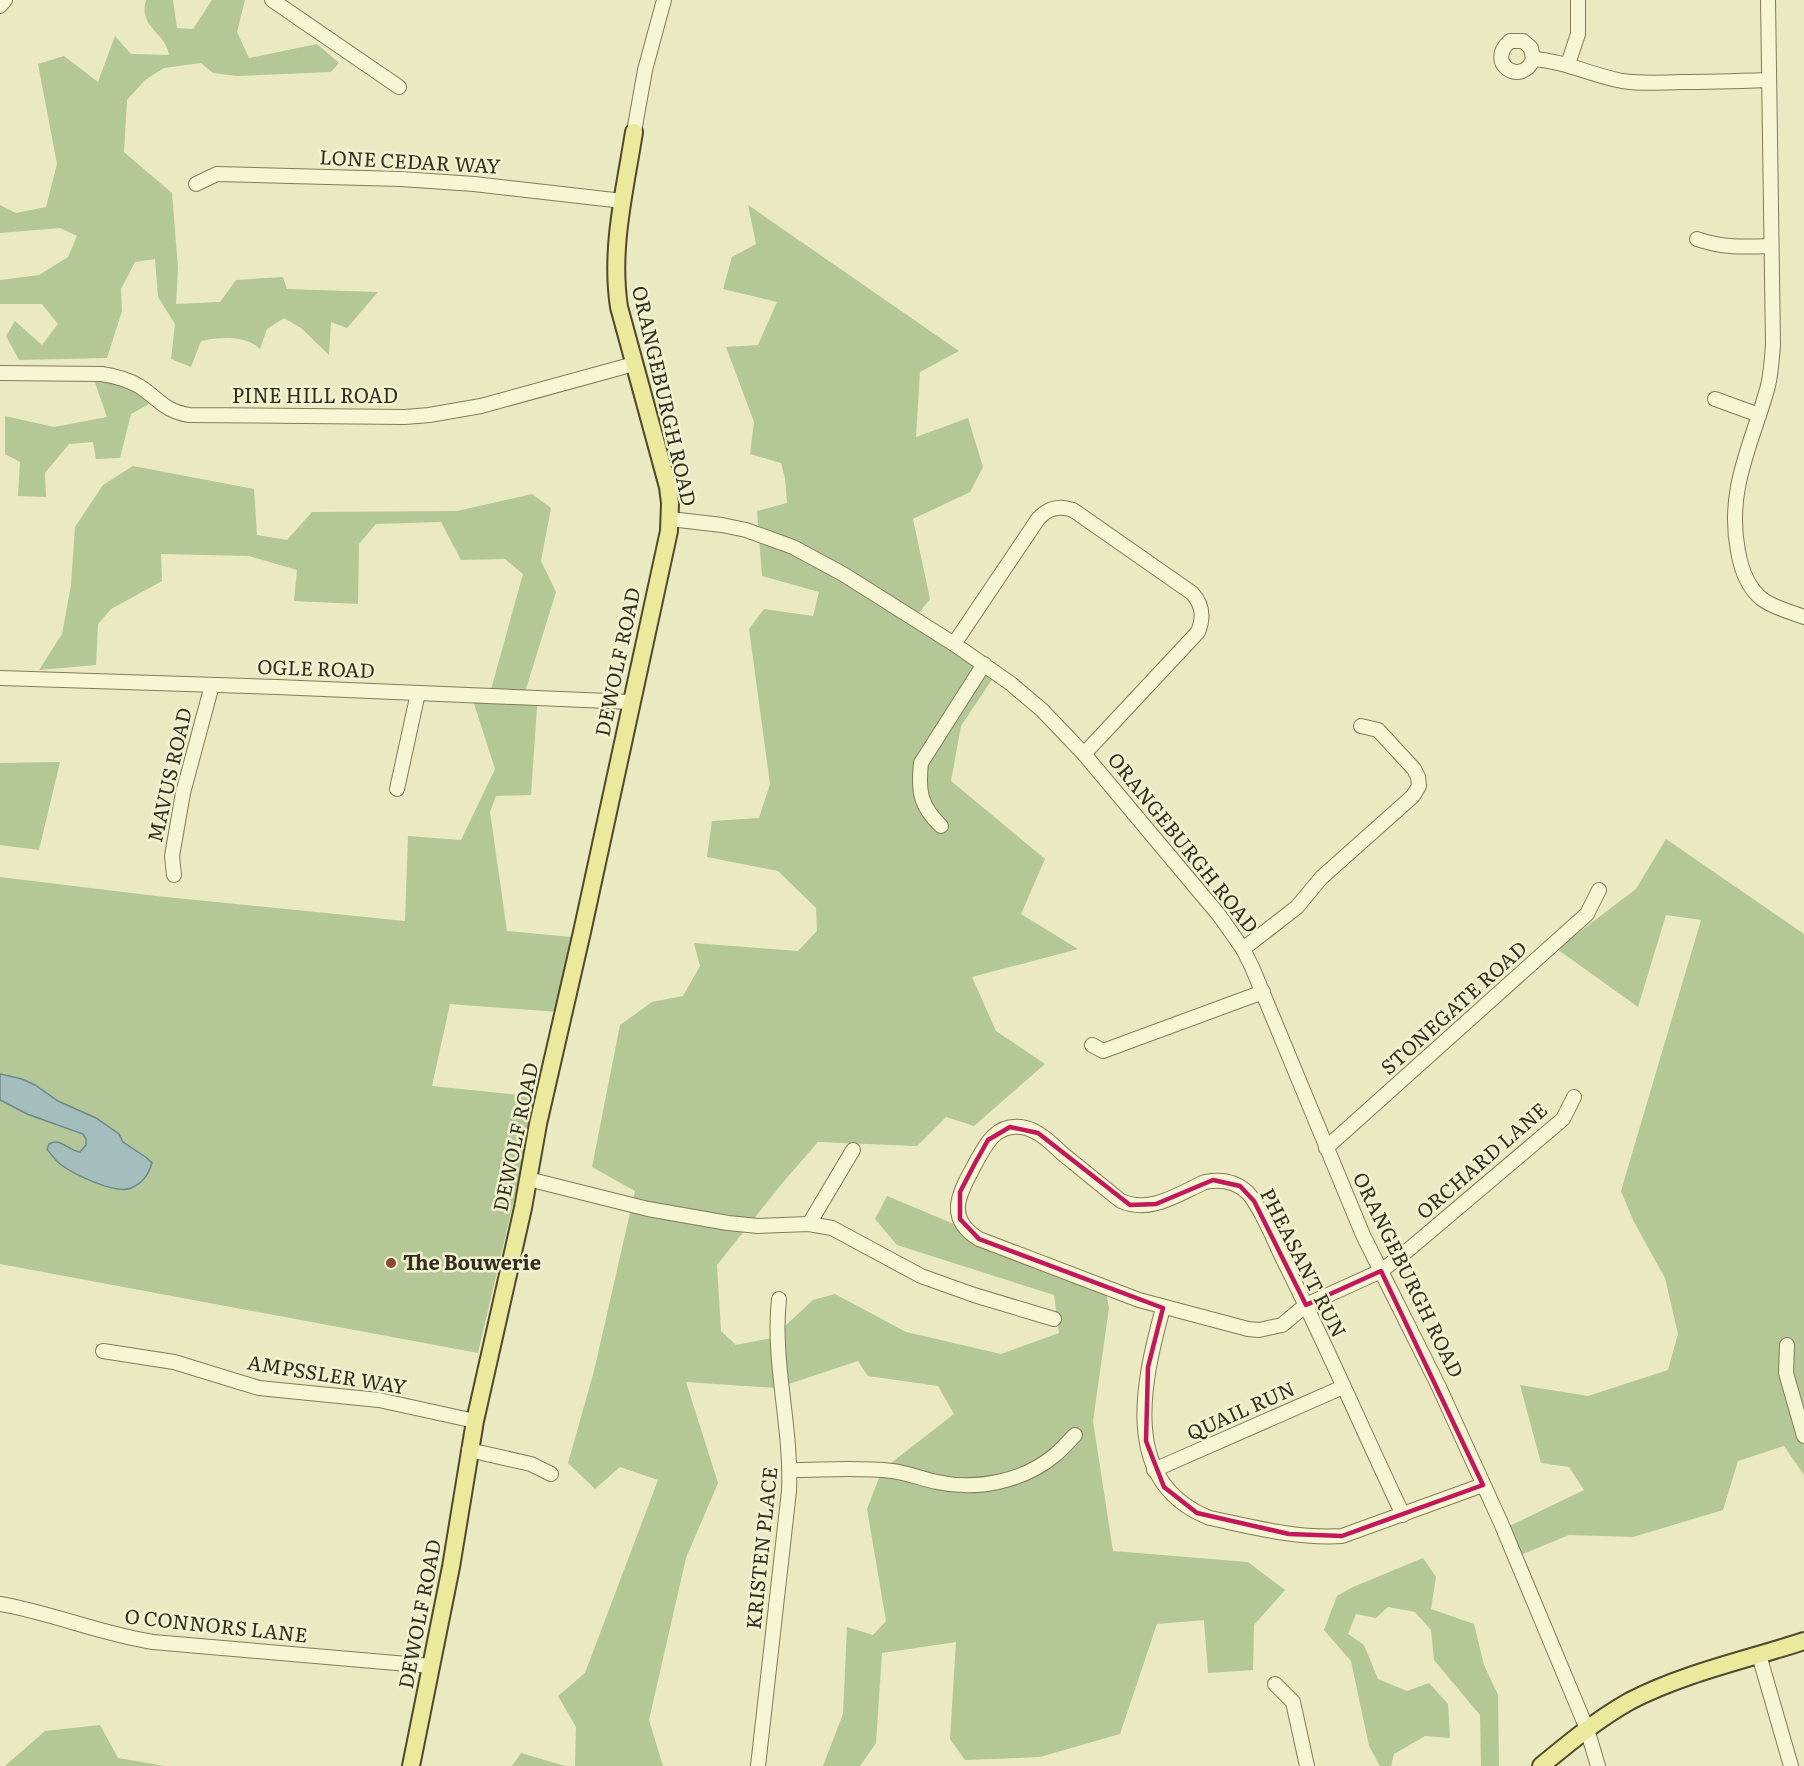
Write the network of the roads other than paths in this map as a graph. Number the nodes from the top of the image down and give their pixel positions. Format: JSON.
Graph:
{"nodes":[{"id":1,"x":5,"y":0,"type":"edge"},
{"id":2,"x":272,"y":0,"type":"edge"},
{"id":3,"x":664,"y":0,"type":"edge"},
{"id":4,"x":1578,"y":0,"type":"edge"},
{"id":5,"x":1767,"y":0,"type":"edge"},
{"id":6,"x":0,"y":6,"type":"edge"},
{"id":7,"x":1533,"y":59,"type":"dead end"},
{"id":8,"x":1568,"y":64,"type":"junction"},
{"id":9,"x":1769,"y":80,"type":"junction"},
{"id":10,"x":399,"y":87,"type":"dead end"},
{"id":11,"x":633,"y":132,"type":"joint"},
{"id":12,"x":196,"y":184,"type":"dead end"},
{"id":13,"x":623,"y":201,"type":"junction"},
{"id":14,"x":1697,"y":239,"type":"dead end"},
{"id":15,"x":1771,"y":246,"type":"junction"},
{"id":16,"x":634,"y":364,"type":"junction"},
{"id":17,"x":0,"y":372,"type":"edge"},
{"id":18,"x":1715,"y":399,"type":"dead end"},
{"id":19,"x":1759,"y":415,"type":"junction"},
{"id":20,"x":670,"y":519,"type":"junction"},
{"id":21,"x":1804,"y":617,"type":"edge"},
{"id":22,"x":954,"y":644,"type":"junction"},
{"id":23,"x":984,"y":664,"type":"junction"},
{"id":24,"x":0,"y":678,"type":"edge"},
{"id":25,"x":212,"y":685,"type":"junction"},
{"id":26,"x":418,"y":693,"type":"junction"},
{"id":27,"x":631,"y":702,"type":"junction"},
{"id":28,"x":1361,"y":726,"type":"dead end"},
{"id":29,"x":1084,"y":754,"type":"junction"},
{"id":30,"x":397,"y":789,"type":"dead end"},
{"id":31,"x":941,"y":826,"type":"dead end"},
{"id":32,"x":174,"y":874,"type":"dead end"},
{"id":33,"x":1599,"y":890,"type":"dead end"},
{"id":34,"x":1243,"y":949,"type":"junction"},
{"id":35,"x":1263,"y":992,"type":"junction"},
{"id":36,"x":1092,"y":1045,"type":"dead end"},
{"id":37,"x":1574,"y":1097,"type":"dead end"},
{"id":38,"x":1326,"y":1149,"type":"junction"},
{"id":39,"x":853,"y":1150,"type":"dead end"},
{"id":40,"x":528,"y":1179,"type":"junction"},
{"id":41,"x":809,"y":1224,"type":"junction"},
{"id":42,"x":1381,"y":1271,"type":"junction"},
{"id":43,"x":779,"y":1299,"type":"dead end"},
{"id":44,"x":1306,"y":1305,"type":"junction"},
{"id":45,"x":1163,"y":1308,"type":"junction"},
{"id":46,"x":1054,"y":1319,"type":"dead end"},
{"id":47,"x":1787,"y":1345,"type":"dead end"},
{"id":48,"x":103,"y":1351,"type":"dead end"},
{"id":49,"x":1342,"y":1387,"type":"junction"},
{"id":50,"x":475,"y":1421,"type":"junction"},
{"id":51,"x":1075,"y":1435,"type":"dead end"},
{"id":52,"x":1804,"y":1436,"type":"edge"},
{"id":53,"x":470,"y":1450,"type":"junction"},
{"id":54,"x":790,"y":1470,"type":"junction"},
{"id":55,"x":1154,"y":1470,"type":"junction"},
{"id":56,"x":551,"y":1474,"type":"dead end"},
{"id":57,"x":1483,"y":1485,"type":"junction"},
{"id":58,"x":1403,"y":1515,"type":"junction"},
{"id":59,"x":0,"y":1604,"type":"edge"},
{"id":60,"x":1804,"y":1641,"type":"edge"},
{"id":61,"x":1759,"y":1655,"type":"junction"},
{"id":62,"x":431,"y":1666,"type":"junction"},
{"id":63,"x":1275,"y":1684,"type":"dead end"},
{"id":64,"x":1587,"y":1729,"type":"junction"},
{"id":65,"x":411,"y":1766,"type":"edge"},
{"id":66,"x":758,"y":1766,"type":"edge"},
{"id":67,"x":1307,"y":1766,"type":"edge"},
{"id":68,"x":1541,"y":1766,"type":"edge"},
{"id":69,"x":1598,"y":1766,"type":"edge"},
{"id":70,"x":1791,"y":1766,"type":"edge"}],
"edges":[{"from":1,"to":6,"type":"street"},
{"from":2,"to":10,"type":"street"},
{"from":3,"to":11,"type":"street"},
{"from":4,"to":8,"type":"street"},
{"from":5,"to":9,"type":"street"},
{"from":7,"to":8,"type":"street"},
{"from":8,"to":9,"type":"street"},
{"from":9,"to":15,"type":"street"},
{"from":11,"to":13,"type":"main road","name":"ORANGEBURGH ROAD"},
{"from":12,"to":13,"type":"street","name":"LONE CEDAR WAY"},
{"from":13,"to":16,"type":"main road","name":"ORANGEBURGH ROAD"},
{"from":14,"to":15,"type":"street"},
{"from":15,"to":19,"type":"street"},
{"from":16,"to":17,"type":"street","name":"PINE HILL ROAD"},
{"from":16,"to":20,"type":"main road","name":"ORANGEBURGH ROAD"},
{"from":18,"to":19,"type":"street"},
{"from":19,"to":21,"type":"street"},
{"from":20,"to":22,"type":"street","name":"ORANGEBURGH ROAD"},
{"from":20,"to":27,"type":"main road","name":"DEWOLF ROAD"},
{"from":22,"to":23,"type":"street","name":"ORANGEBURGH ROAD"},
{"from":22,"to":29,"type":"street"},
{"from":23,"to":29,"type":"street","name":"ORANGEBURGH ROAD"},
{"from":23,"to":31,"type":"street"},
{"from":24,"to":25,"type":"street","name":"OGLE ROAD"},
{"from":25,"to":26,"type":"street","name":"OGLE ROAD"},
{"from":25,"to":32,"type":"street","name":"MAVUS ROAD"},
{"from":26,"to":27,"type":"street","name":"OGLE ROAD"},
{"from":26,"to":30,"type":"street"},
{"from":27,"to":40,"type":"main road","name":"DEWOLF ROAD"},
{"from":28,"to":34,"type":"street"},
{"from":29,"to":34,"type":"street","name":"ORANGEBURGH ROAD"},
{"from":33,"to":38,"type":"street","name":"STONEGATE ROAD"},
{"from":34,"to":35,"type":"street","name":"ORANGEBURGH ROAD"},
{"from":35,"to":36,"type":"street"},
{"from":35,"to":38,"type":"street","name":"ORANGEBURGH ROAD"},
{"from":37,"to":42,"type":"street","name":"ORCHARD LANE"},
{"from":38,"to":42,"type":"street","name":"ORANGEBURGH ROAD"},
{"from":39,"to":41,"type":"street"},
{"from":40,"to":41,"type":"street"},
{"from":40,"to":50,"type":"main road","name":"DEWOLF ROAD"},
{"from":41,"to":46,"type":"street"},
{"from":42,"to":44,"type":"street","name":"ORCHARD LANE"},
{"from":42,"to":57,"type":"street","name":"ORANGEBURGH ROAD"},
{"from":43,"to":54,"type":"street","name":"KRISTEN PLACE"},
{"from":44,"to":45,"type":"street","name":"ORCHARD LANE"},
{"from":44,"to":45,"type":"street","name":"PHEASANT RUN"},
{"from":44,"to":49,"type":"street","name":"PHEASANT RUN"},
{"from":45,"to":55,"type":"street"},
{"from":47,"to":52,"type":"street"},
{"from":48,"to":50,"type":"street","name":"AMPSSLER WAY"},
{"from":49,"to":55,"type":"street","name":"QUAIL RUN"},
{"from":49,"to":58,"type":"street","name":"PHEASANT RUN"},
{"from":50,"to":53,"type":"main road","name":"DEWOLF ROAD"},
{"from":51,"to":54,"type":"street"},
{"from":53,"to":56,"type":"street"},
{"from":53,"to":62,"type":"main road","name":"DEWOLF ROAD"},
{"from":54,"to":66,"type":"street","name":"KRISTEN PLACE"},
{"from":55,"to":58,"type":"street"},
{"from":57,"to":58,"type":"street"},
{"from":57,"to":64,"type":"street","name":"ORANGEBURGH ROAD"},
{"from":59,"to":62,"type":"street","name":"O CONNORS LANE"},
{"from":60,"to":61,"type":"main road"},
{"from":61,"to":64,"type":"main road"},
{"from":61,"to":70,"type":"street"},
{"from":62,"to":65,"type":"main road","name":"DEWOLF ROAD"},
{"from":63,"to":67,"type":"street"},
{"from":64,"to":68,"type":"main road"},
{"from":64,"to":69,"type":"street","name":"ORANGEBURGH ROAD"}]}
